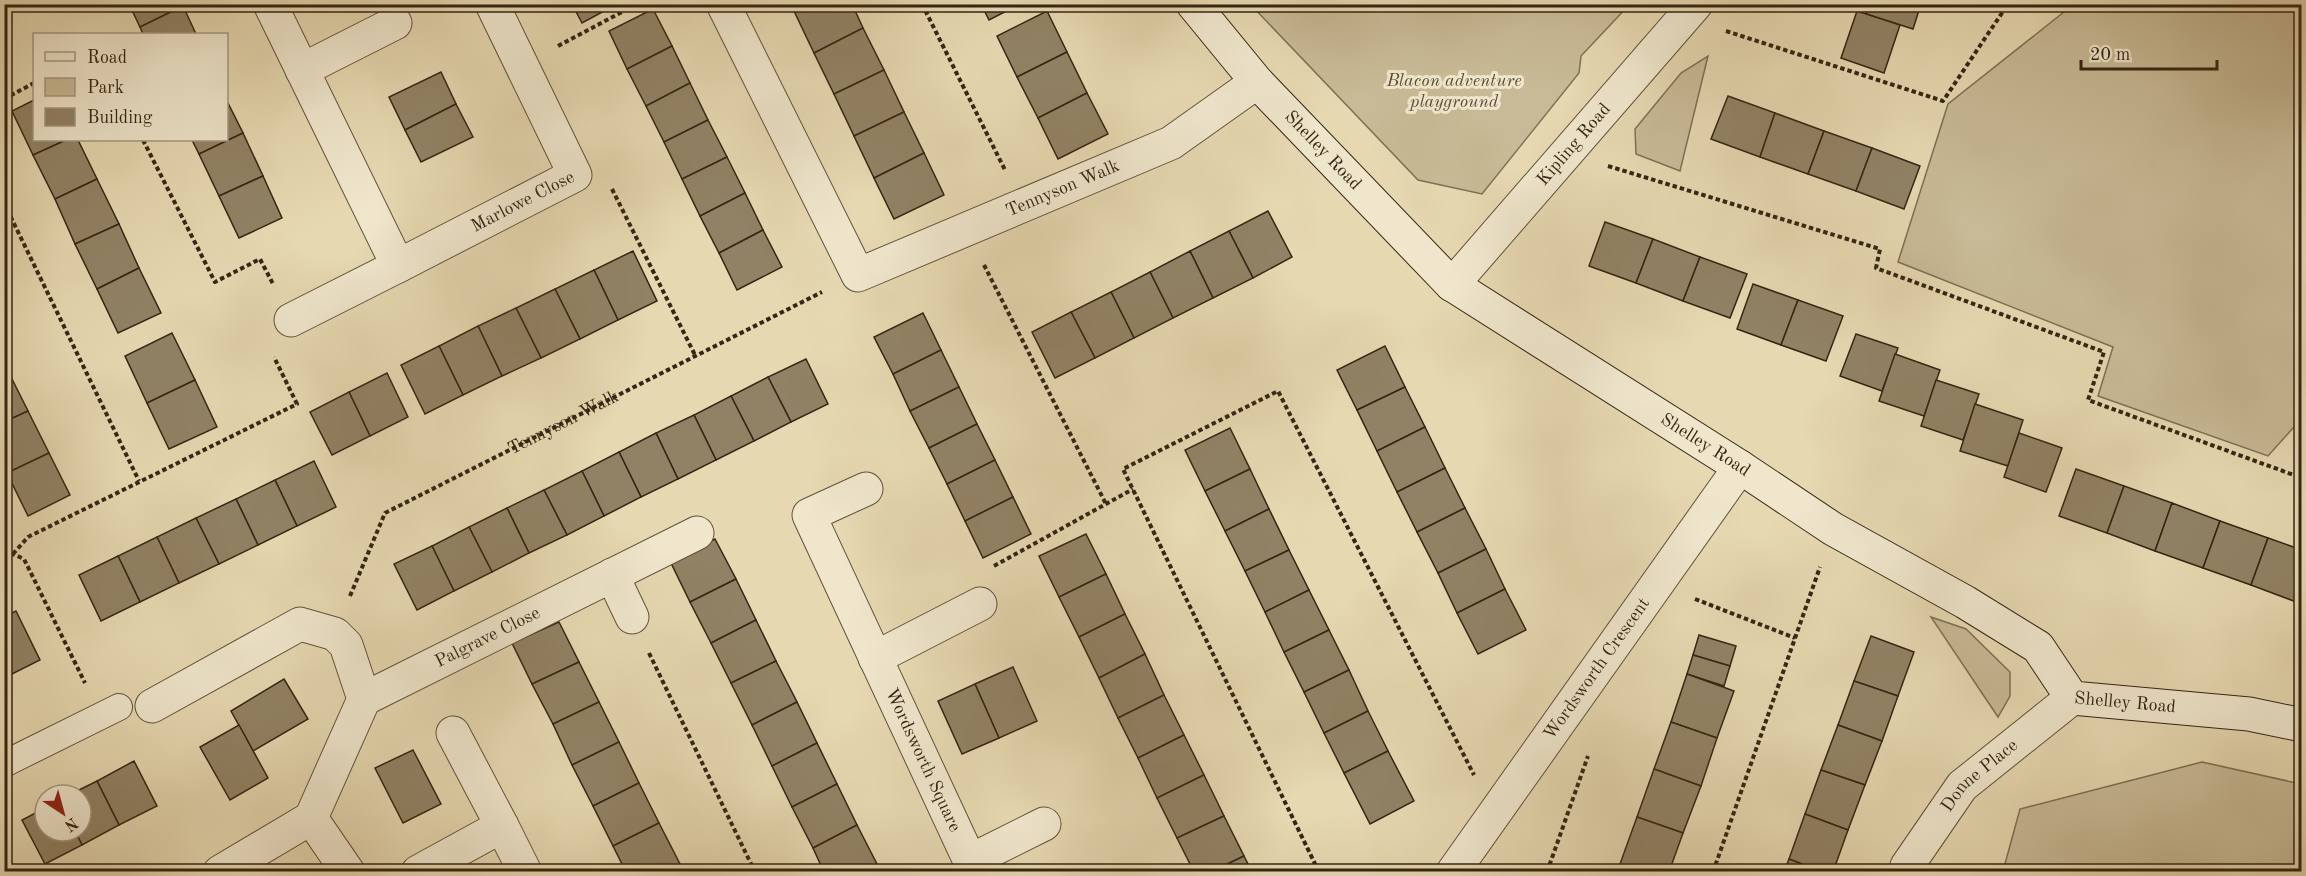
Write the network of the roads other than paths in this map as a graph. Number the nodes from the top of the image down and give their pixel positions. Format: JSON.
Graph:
{"nodes":[{"id":1,"x":270,"y":4,"type":"edge"},
{"id":2,"x":492,"y":4,"type":"edge"},
{"id":3,"x":723,"y":4,"type":"edge"},
{"id":4,"x":1193,"y":4,"type":"edge"},
{"id":5,"x":1691,"y":11,"type":"edge"},
{"id":6,"x":395,"y":23,"type":"dead end"},
{"id":7,"x":302,"y":70,"type":"junction"},
{"id":8,"x":1257,"y":82,"type":"junction"},
{"id":9,"x":398,"y":266,"type":"junction"},
{"id":10,"x":1452,"y":285,"type":"junction"},
{"id":11,"x":291,"y":320,"type":"road end"},
{"id":12,"x":1740,"y":467,"type":"junction"},
{"id":13,"x":866,"y":489,"type":"dead end"},
{"id":14,"x":697,"y":533,"type":"dead end"},
{"id":15,"x":612,"y":575,"type":"junction"},
{"id":16,"x":980,"y":604,"type":"road end"},
{"id":17,"x":632,"y":617,"type":"road end"},
{"id":18,"x":875,"y":658,"type":"junction"},
{"id":19,"x":2072,"y":698,"type":"junction"},
{"id":20,"x":364,"y":699,"type":"junction"},
{"id":21,"x":173,"y":705,"type":"dead end"},
{"id":22,"x":110,"y":712,"type":"road end"},
{"id":23,"x":2301,"y":725,"type":"edge"},
{"id":24,"x":453,"y":733,"type":"dead end"},
{"id":25,"x":4,"y":764,"type":"edge"},
{"id":26,"x":311,"y":818,"type":"junction"},
{"id":27,"x":1044,"y":824,"type":"dead end"},
{"id":28,"x":502,"y":826,"type":"junction"},
{"id":29,"x":973,"y":866,"type":"edge"},
{"id":30,"x":220,"y":872,"type":"edge"},
{"id":31,"x":348,"y":872,"type":"edge"},
{"id":32,"x":418,"y":872,"type":"edge"},
{"id":33,"x":525,"y":872,"type":"edge"},
{"id":34,"x":1453,"y":872,"type":"edge"},
{"id":35,"x":1905,"y":872,"type":"edge"}],
"edges":[{"from":1,"to":7,"type":"street"},
{"from":2,"to":9,"type":"street","name":"Marlowe Close"},
{"from":3,"to":8,"type":"street","name":"Tennyson Walk"},
{"from":4,"to":8,"type":"street","name":"Shelley Road"},
{"from":5,"to":10,"type":"street","name":"Kipling Road"},
{"from":6,"to":7,"type":"street"},
{"from":7,"to":9,"type":"street"},
{"from":8,"to":10,"type":"street","name":"Shelley Road"},
{"from":9,"to":11,"type":"street","name":"Marlowe Close"},
{"from":10,"to":12,"type":"street","name":"Shelley Road"},
{"from":12,"to":19,"type":"street","name":"Shelley Road"},
{"from":12,"to":34,"type":"street","name":"Wordsworth Crescent"},
{"from":13,"to":18,"type":"street","name":"Wordsworth Square"},
{"from":14,"to":15,"type":"street","name":"Palgrave Close"},
{"from":15,"to":17,"type":"street"},
{"from":15,"to":20,"type":"street","name":"Palgrave Close"},
{"from":16,"to":18,"type":"street"},
{"from":18,"to":29,"type":"street","name":"Wordsworth Square"},
{"from":19,"to":23,"type":"street","name":"Shelley Road"},
{"from":19,"to":35,"type":"street","name":"Donne Place"},
{"from":20,"to":21,"type":"street"},
{"from":20,"to":26,"type":"street"},
{"from":22,"to":25,"type":"lane"},
{"from":24,"to":28,"type":"street"},
{"from":26,"to":30,"type":"street"},
{"from":26,"to":31,"type":"street"},
{"from":27,"to":29,"type":"street","name":"Wordsworth Square"},
{"from":28,"to":32,"type":"street"},
{"from":28,"to":33,"type":"street"}]}
